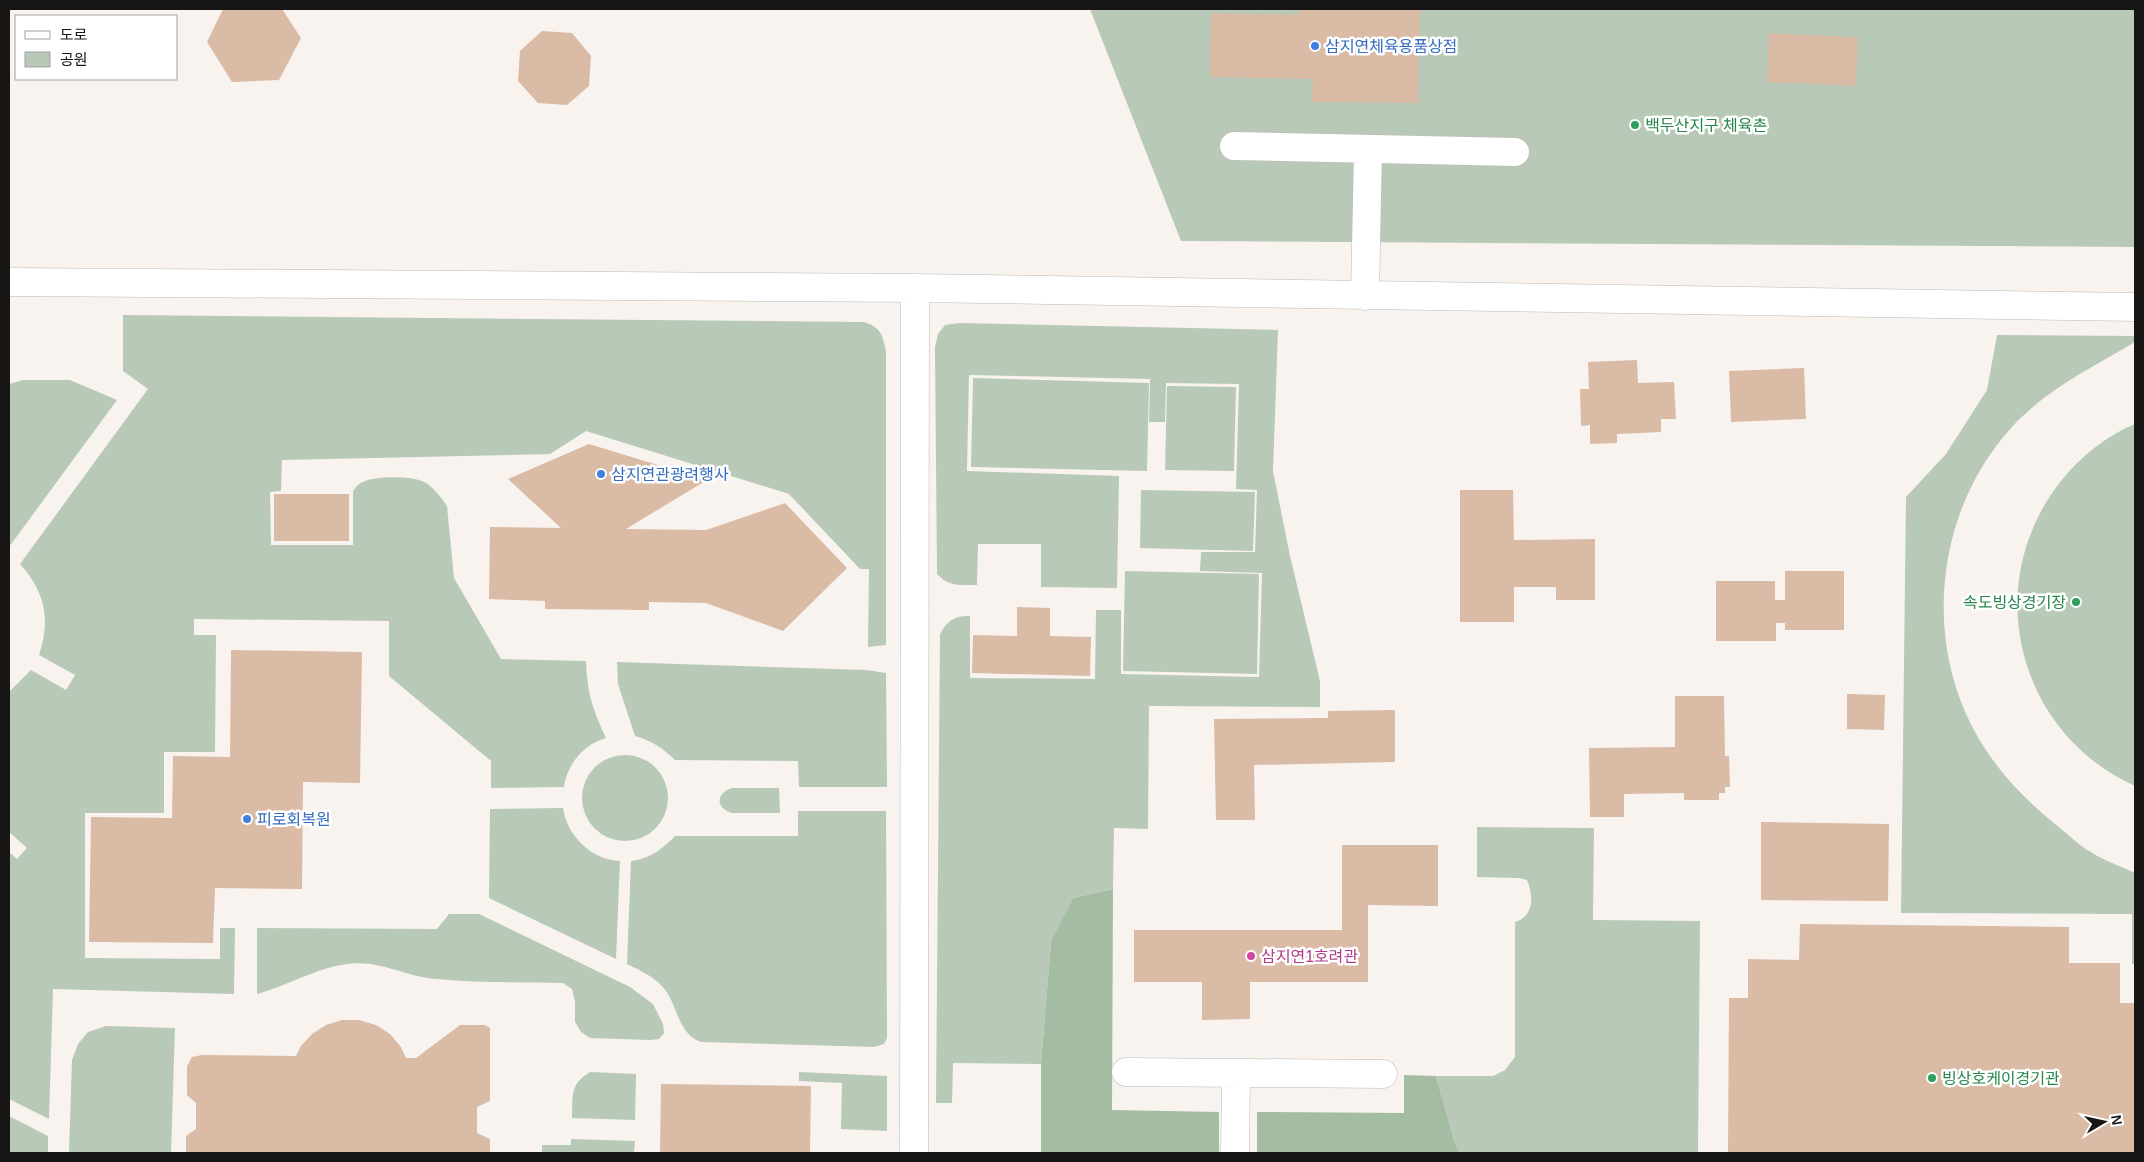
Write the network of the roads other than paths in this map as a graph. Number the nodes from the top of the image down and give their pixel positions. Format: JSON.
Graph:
{"nodes":[{"id":1,"x":1234,"y":146,"type":"dead end"},
{"id":2,"x":1368,"y":149,"type":"junction"},
{"id":3,"x":1515,"y":152,"type":"dead end"},
{"id":4,"x":9,"y":282,"type":"edge"},
{"id":5,"x":915,"y":288,"type":"junction"},
{"id":6,"x":1365,"y":296,"type":"junction"},
{"id":7,"x":2135,"y":307,"type":"edge"},
{"id":8,"x":1126,"y":1072,"type":"dead end"},
{"id":9,"x":1236,"y":1073,"type":"junction"},
{"id":10,"x":1382,"y":1074,"type":"dead end"},
{"id":11,"x":914,"y":1153,"type":"edge"},
{"id":12,"x":1235,"y":1153,"type":"edge"}],
"edges":[{"from":1,"to":2,"type":"street"},
{"from":2,"to":3,"type":"street"},
{"from":2,"to":6,"type":"street"},
{"from":4,"to":5,"type":"street"},
{"from":5,"to":6,"type":"street"},
{"from":5,"to":11,"type":"street"},
{"from":6,"to":7,"type":"street"},
{"from":8,"to":9,"type":"street"},
{"from":9,"to":10,"type":"street"},
{"from":9,"to":12,"type":"street"}]}
